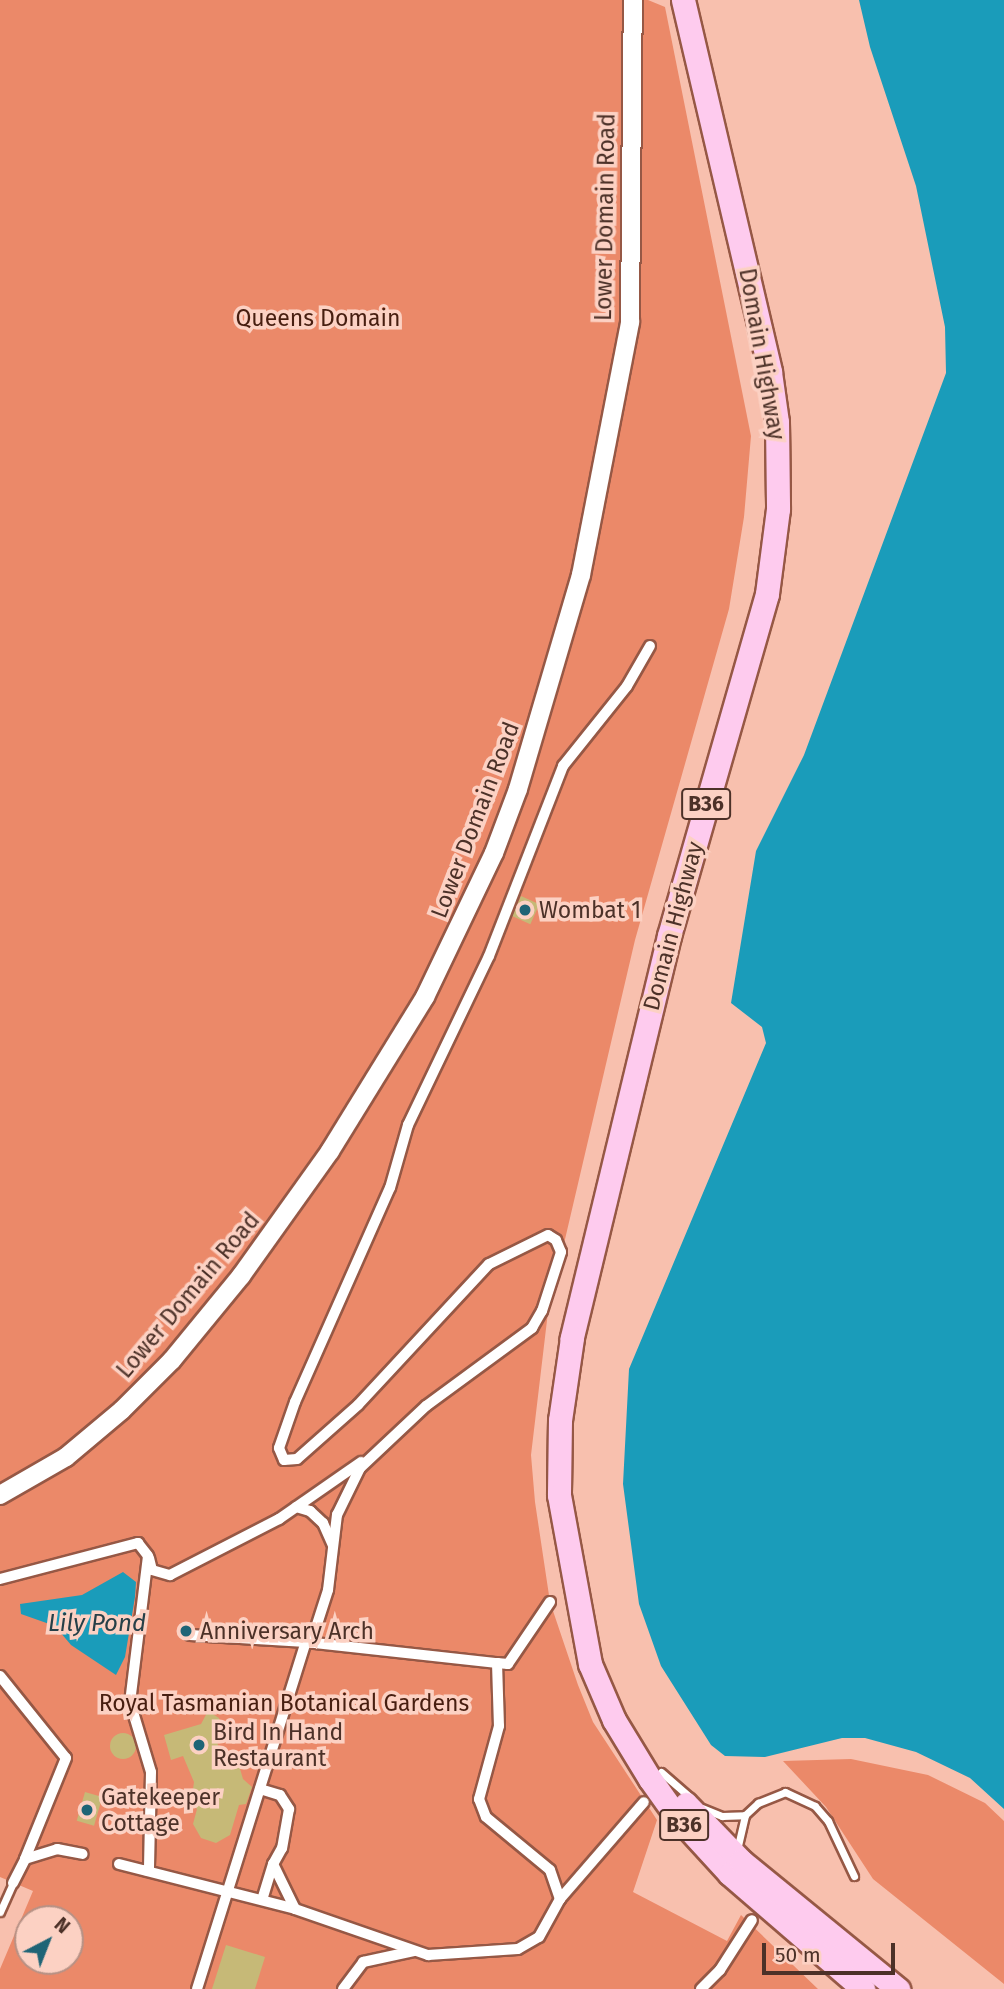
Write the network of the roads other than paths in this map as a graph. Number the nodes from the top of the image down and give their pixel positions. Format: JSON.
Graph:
{"nodes":[{"id":1,"x":633,"y":0,"type":"edge"},
{"id":2,"x":683,"y":0,"type":"edge"},
{"id":3,"x":650,"y":646,"type":"dead end"},
{"id":4,"x":369,"y":1456,"type":"junction"},
{"id":5,"x":0,"y":1495,"type":"edge"},
{"id":6,"x":296,"y":1507,"type":"junction"},
{"id":7,"x":333,"y":1545,"type":"junction"},
{"id":8,"x":148,"y":1556,"type":"junction"},
{"id":9,"x":0,"y":1578,"type":"edge"},
{"id":10,"x":550,"y":1602,"type":"dead end"},
{"id":11,"x":578,"y":1610,"type":"junction"},
{"id":12,"x":190,"y":1634,"type":"dead end"},
{"id":13,"x":308,"y":1643,"type":"junction"},
{"id":14,"x":498,"y":1663,"type":"junction"},
{"id":15,"x":0,"y":1676,"type":"edge"},
{"id":16,"x":660,"y":1772,"type":"junction"},
{"id":17,"x":260,"y":1789,"type":"junction"},
{"id":18,"x":644,"y":1802,"type":"dead end"},
{"id":19,"x":745,"y":1815,"type":"junction"},
{"id":20,"x":83,"y":1854,"type":"dead end"},
{"id":21,"x":24,"y":1859,"type":"junction"},
{"id":22,"x":741,"y":1861,"type":"junction"},
{"id":23,"x":119,"y":1864,"type":"dead end"},
{"id":24,"x":273,"y":1864,"type":"junction"},
{"id":25,"x":149,"y":1871,"type":"junction"},
{"id":26,"x":854,"y":1876,"type":"dead end"},
{"id":27,"x":13,"y":1883,"type":"joint"},
{"id":28,"x":228,"y":1892,"type":"junction"},
{"id":29,"x":560,"y":1899,"type":"junction"},
{"id":30,"x":262,"y":1900,"type":"junction"},
{"id":31,"x":295,"y":1909,"type":"junction"},
{"id":32,"x":0,"y":1912,"type":"edge"},
{"id":33,"x":752,"y":1920,"type":"dead end"},
{"id":34,"x":414,"y":1951,"type":"junction"},
{"id":35,"x":197,"y":1989,"type":"edge"},
{"id":36,"x":344,"y":1989,"type":"edge"},
{"id":37,"x":701,"y":1989,"type":"edge"},
{"id":38,"x":863,"y":1989,"type":"edge"},
{"id":39,"x":898,"y":1989,"type":"edge"}],
"edges":[{"from":1,"to":5,"type":"street","name":"Lower Domain Road"},
{"from":2,"to":11,"type":"main road","name":"Domain Highway","number":"B36"},
{"from":3,"to":4,"type":"street"},
{"from":4,"to":6,"type":"street"},
{"from":4,"to":7,"type":"street"},
{"from":6,"to":7,"type":"street"},
{"from":6,"to":8,"type":"street"},
{"from":7,"to":13,"type":"street"},
{"from":8,"to":9,"type":"street"},
{"from":8,"to":25,"type":"street"},
{"from":10,"to":14,"type":"street"},
{"from":11,"to":16,"type":"main road","name":"Domain Highway","number":"B36"},
{"from":11,"to":38,"type":"main road","name":"Domain Highway","number":"B36"},
{"from":12,"to":13,"type":"street"},
{"from":13,"to":14,"type":"street"},
{"from":13,"to":17,"type":"street"},
{"from":14,"to":29,"type":"street"},
{"from":15,"to":21,"type":"street"},
{"from":16,"to":19,"type":"lane"},
{"from":16,"to":22,"type":"main road","name":"Domain Highway","number":"B36"},
{"from":17,"to":24,"type":"street"},
{"from":17,"to":28,"type":"street"},
{"from":18,"to":29,"type":"street"},
{"from":19,"to":22,"type":"lane"},
{"from":19,"to":26,"type":"lane"},
{"from":20,"to":21,"type":"street"},
{"from":21,"to":27,"type":"street"},
{"from":22,"to":39,"type":"main road","name":"Domain Highway","number":"B36"},
{"from":23,"to":25,"type":"street"},
{"from":24,"to":30,"type":"street"},
{"from":24,"to":31,"type":"street"},
{"from":25,"to":28,"type":"street"},
{"from":27,"to":32,"type":"lane"},
{"from":28,"to":30,"type":"street"},
{"from":28,"to":35,"type":"street"},
{"from":29,"to":34,"type":"street"},
{"from":30,"to":31,"type":"street"},
{"from":31,"to":34,"type":"street"},
{"from":33,"to":37,"type":"street"},
{"from":34,"to":36,"type":"street"}]}
